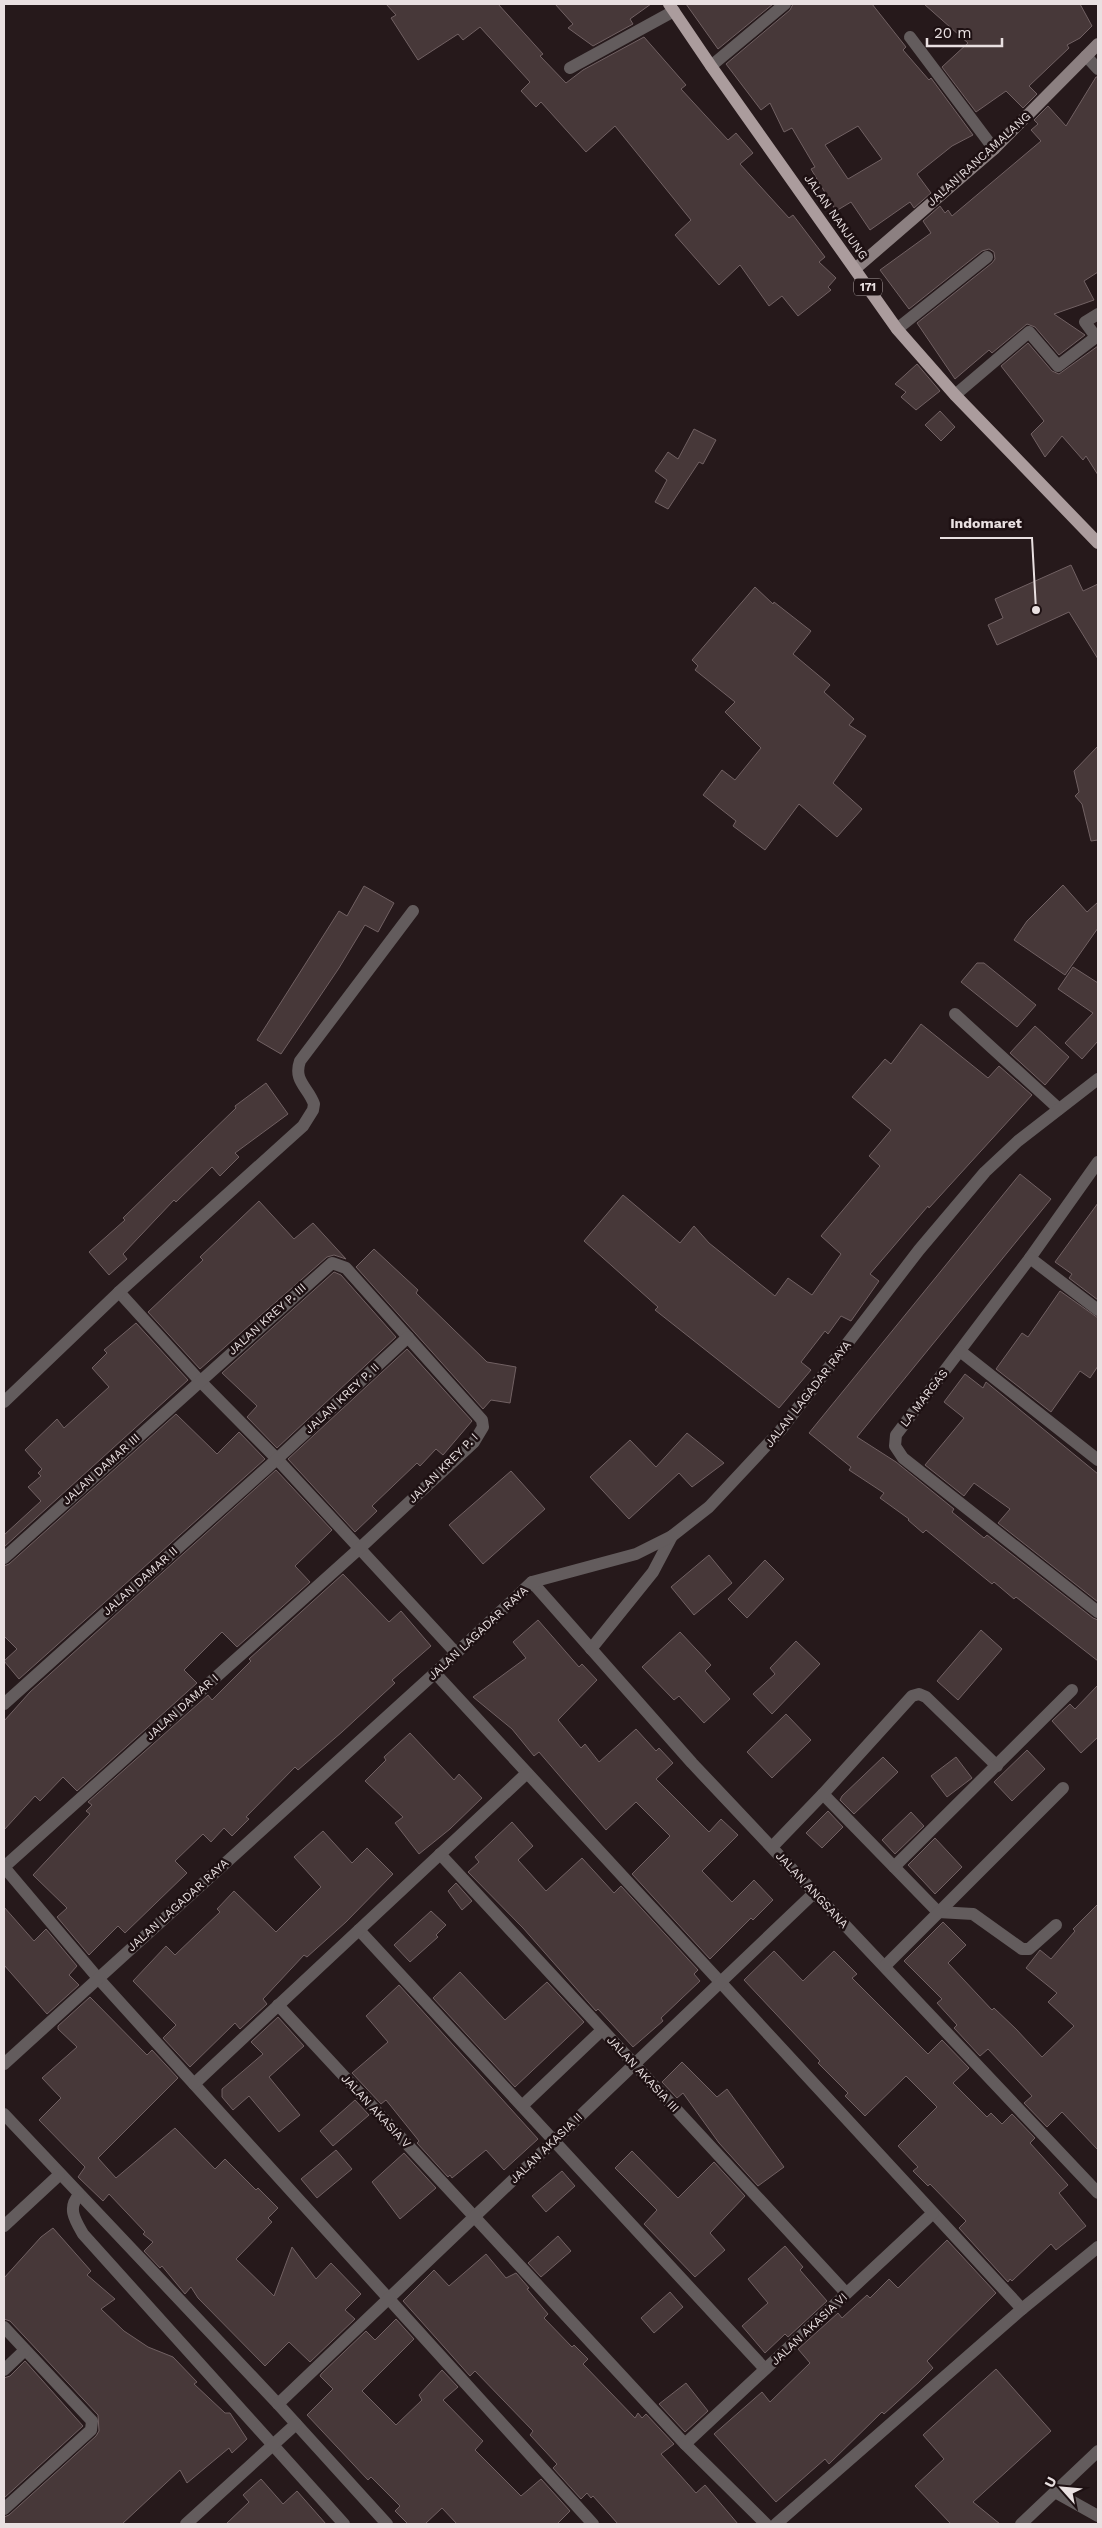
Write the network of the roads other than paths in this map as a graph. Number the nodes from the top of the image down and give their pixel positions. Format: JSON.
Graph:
{"nodes":[{"id":1,"x":785,"y":4,"type":"edge"},
{"id":2,"x":672,"y":7,"type":"edge"},
{"id":3,"x":910,"y":37,"type":"dead end"},
{"id":4,"x":1098,"y":44,"type":"edge"},
{"id":5,"x":1086,"y":56,"type":"junction"},
{"id":6,"x":711,"y":66,"type":"junction"},
{"id":7,"x":570,"y":68,"type":"dead end"},
{"id":8,"x":1098,"y":69,"type":"edge"},
{"id":9,"x":994,"y":149,"type":"junction"},
{"id":10,"x":987,"y":257,"type":"dead end"},
{"id":11,"x":855,"y":269,"type":"junction"},
{"id":12,"x":1098,"y":314,"type":"edge"},
{"id":13,"x":897,"y":329,"type":"junction"},
{"id":14,"x":955,"y":396,"type":"junction"},
{"id":15,"x":1098,"y":544,"type":"edge"},
{"id":16,"x":413,"y":911,"type":"dead end"},
{"id":17,"x":955,"y":1014,"type":"dead end"},
{"id":18,"x":1098,"y":1079,"type":"edge"},
{"id":19,"x":1059,"y":1109,"type":"junction"},
{"id":20,"x":1098,"y":1162,"type":"edge"},
{"id":21,"x":1030,"y":1258,"type":"junction"},
{"id":22,"x":119,"y":1292,"type":"junction"},
{"id":23,"x":1098,"y":1310,"type":"edge"},
{"id":24,"x":408,"y":1337,"type":"junction"},
{"id":25,"x":960,"y":1352,"type":"junction"},
{"id":26,"x":199,"y":1380,"type":"junction"},
{"id":27,"x":4,"y":1402,"type":"edge"},
{"id":28,"x":277,"y":1459,"type":"junction"},
{"id":29,"x":1098,"y":1460,"type":"edge"},
{"id":30,"x":672,"y":1536,"type":"junction"},
{"id":31,"x":360,"y":1548,"type":"junction"},
{"id":32,"x":4,"y":1558,"type":"edge"},
{"id":33,"x":532,"y":1582,"type":"junction"},
{"id":34,"x":1098,"y":1612,"type":"edge"},
{"id":35,"x":591,"y":1649,"type":"junction"},
{"id":36,"x":456,"y":1653,"type":"junction"},
{"id":37,"x":434,"y":1674,"type":"junction"},
{"id":38,"x":1072,"y":1690,"type":"dead end"},
{"id":39,"x":4,"y":1704,"type":"edge"},
{"id":40,"x":997,"y":1766,"type":"junction"},
{"id":41,"x":526,"y":1773,"type":"junction"},
{"id":42,"x":1063,"y":1788,"type":"dead end"},
{"id":43,"x":823,"y":1794,"type":"junction"},
{"id":44,"x":772,"y":1847,"type":"junction"},
{"id":45,"x":440,"y":1854,"type":"junction"},
{"id":46,"x":4,"y":1867,"type":"edge"},
{"id":47,"x":894,"y":1867,"type":"junction"},
{"id":48,"x":814,"y":1893,"type":"junction"},
{"id":49,"x":938,"y":1912,"type":"junction"},
{"id":50,"x":1056,"y":1925,"type":"dead end"},
{"id":51,"x":359,"y":1930,"type":"junction"},
{"id":52,"x":885,"y":1966,"type":"junction"},
{"id":53,"x":97,"y":1977,"type":"junction"},
{"id":54,"x":720,"y":1983,"type":"junction"},
{"id":55,"x":278,"y":2005,"type":"junction"},
{"id":56,"x":602,"y":2030,"type":"junction"},
{"id":57,"x":4,"y":2064,"type":"edge"},
{"id":58,"x":634,"y":2064,"type":"junction"},
{"id":59,"x":194,"y":2084,"type":"junction"},
{"id":60,"x":522,"y":2106,"type":"junction"},
{"id":61,"x":4,"y":2114,"type":"edge"},
{"id":62,"x":554,"y":2141,"type":"junction"},
{"id":63,"x":59,"y":2175,"type":"junction"},
{"id":64,"x":1098,"y":2193,"type":"edge"},
{"id":65,"x":79,"y":2195,"type":"junction"},
{"id":66,"x":933,"y":2213,"type":"junction"},
{"id":67,"x":474,"y":2216,"type":"junction"},
{"id":68,"x":4,"y":2226,"type":"edge"},
{"id":69,"x":1098,"y":2247,"type":"edge"},
{"id":70,"x":846,"y":2293,"type":"junction"},
{"id":71,"x":388,"y":2299,"type":"junction"},
{"id":72,"x":1022,"y":2309,"type":"junction"},
{"id":73,"x":4,"y":2327,"type":"edge"},
{"id":74,"x":25,"y":2350,"type":"junction"},
{"id":75,"x":765,"y":2369,"type":"junction"},
{"id":76,"x":4,"y":2370,"type":"edge"},
{"id":77,"x":278,"y":2404,"type":"junction"},
{"id":78,"x":296,"y":2424,"type":"junction"},
{"id":79,"x":685,"y":2444,"type":"junction"},
{"id":80,"x":272,"y":2446,"type":"junction"},
{"id":81,"x":1098,"y":2451,"type":"edge"},
{"id":82,"x":1055,"y":2492,"type":"junction"},
{"id":83,"x":4,"y":2509,"type":"edge"},
{"id":84,"x":1098,"y":2516,"type":"edge"},
{"id":85,"x":186,"y":2524,"type":"edge"},
{"id":86,"x":344,"y":2524,"type":"edge"},
{"id":87,"x":387,"y":2524,"type":"edge"},
{"id":88,"x":593,"y":2524,"type":"edge"},
{"id":89,"x":766,"y":2524,"type":"edge"},
{"id":90,"x":776,"y":2524,"type":"edge"},
{"id":91,"x":1021,"y":2524,"type":"edge"}],
"edges":[{"from":1,"to":6,"type":"street"},
{"from":2,"to":6,"type":"main road","name":"JALAN NANJUNG","number":"171"},
{"from":2,"to":7,"type":"street"},
{"from":3,"to":9,"type":"street"},
{"from":4,"to":5,"type":"street","name":"JALAN RANCAMALANG"},
{"from":5,"to":8,"type":"street"},
{"from":5,"to":9,"type":"street","name":"JALAN RANCAMALANG"},
{"from":6,"to":11,"type":"main road","name":"JALAN NANJUNG","number":"171"},
{"from":9,"to":11,"type":"street","name":"JALAN RANCAMALANG"},
{"from":10,"to":13,"type":"street"},
{"from":11,"to":13,"type":"main road","name":"JALAN NANJUNG","number":"171"},
{"from":12,"to":14,"type":"street"},
{"from":13,"to":14,"type":"main road","name":"JALAN NANJUNG","number":"171"},
{"from":14,"to":15,"type":"main road","name":"JALAN NANJUNG","number":"171"},
{"from":16,"to":22,"type":"street"},
{"from":17,"to":19,"type":"street"},
{"from":18,"to":19,"type":"street","name":"JALAN LAGADAR RAYA"},
{"from":19,"to":30,"type":"street","name":"JALAN LAGADAR RAYA"},
{"from":20,"to":21,"type":"street","name":"LA MARGAS"},
{"from":21,"to":23,"type":"street"},
{"from":21,"to":25,"type":"street","name":"LA MARGAS"},
{"from":22,"to":26,"type":"street"},
{"from":22,"to":27,"type":"street"},
{"from":24,"to":26,"type":"street","name":"JALAN KREY P. III"},
{"from":24,"to":28,"type":"street","name":"JALAN KREY P. II"},
{"from":24,"to":31,"type":"street","name":"JALAN KREY P. I"},
{"from":25,"to":29,"type":"street"},
{"from":25,"to":34,"type":"street","name":"LA MARGAS"},
{"from":26,"to":28,"type":"street"},
{"from":26,"to":32,"type":"street","name":"JALAN DAMAR III"},
{"from":28,"to":31,"type":"street"},
{"from":28,"to":39,"type":"street","name":"JALAN DAMAR II"},
{"from":30,"to":33,"type":"street","name":"JALAN LAGADAR RAYA"},
{"from":30,"to":35,"type":"street"},
{"from":31,"to":36,"type":"street"},
{"from":31,"to":46,"type":"street","name":"JALAN DAMAR I"},
{"from":33,"to":35,"type":"street","name":"JALAN ANGSANA"},
{"from":33,"to":36,"type":"street","name":"JALAN LAGADAR RAYA"},
{"from":35,"to":44,"type":"street","name":"JALAN ANGSANA"},
{"from":36,"to":37,"type":"street","name":"JALAN LAGADAR RAYA"},
{"from":37,"to":41,"type":"street"},
{"from":37,"to":53,"type":"street","name":"JALAN LAGADAR RAYA"},
{"from":38,"to":40,"type":"street"},
{"from":40,"to":43,"type":"street"},
{"from":40,"to":47,"type":"street"},
{"from":41,"to":45,"type":"street"},
{"from":41,"to":54,"type":"street"},
{"from":42,"to":49,"type":"street"},
{"from":43,"to":44,"type":"street"},
{"from":43,"to":47,"type":"street"},
{"from":44,"to":48,"type":"street","name":"JALAN ANGSANA"},
{"from":45,"to":51,"type":"street"},
{"from":45,"to":56,"type":"street","name":"JALAN AKASIA III"},
{"from":46,"to":53,"type":"street"},
{"from":47,"to":49,"type":"street"},
{"from":48,"to":52,"type":"street","name":"JALAN ANGSANA"},
{"from":48,"to":54,"type":"street","name":"JALAN AKASIA II"},
{"from":49,"to":50,"type":"street"},
{"from":49,"to":52,"type":"street"},
{"from":51,"to":55,"type":"street"},
{"from":51,"to":60,"type":"street"},
{"from":52,"to":64,"type":"street","name":"JALAN ANGSANA"},
{"from":53,"to":57,"type":"street","name":"JALAN LAGADAR RAYA"},
{"from":53,"to":59,"type":"street"},
{"from":54,"to":58,"type":"street","name":"JALAN AKASIA II"},
{"from":54,"to":66,"type":"street"},
{"from":55,"to":59,"type":"street"},
{"from":55,"to":67,"type":"street","name":"JALAN AKASIA V"},
{"from":56,"to":58,"type":"street","name":"JALAN AKASIA III"},
{"from":56,"to":60,"type":"street"},
{"from":58,"to":62,"type":"street","name":"JALAN AKASIA II"},
{"from":58,"to":70,"type":"street","name":"JALAN AKASIA III"},
{"from":59,"to":71,"type":"street"},
{"from":60,"to":62,"type":"street"},
{"from":61,"to":63,"type":"street"},
{"from":62,"to":67,"type":"street","name":"JALAN AKASIA II"},
{"from":62,"to":75,"type":"street"},
{"from":63,"to":65,"type":"street"},
{"from":63,"to":68,"type":"street"},
{"from":65,"to":77,"type":"street"},
{"from":65,"to":80,"type":"street"},
{"from":66,"to":70,"type":"street","name":"JALAN AKASIA VI"},
{"from":66,"to":72,"type":"street"},
{"from":67,"to":71,"type":"street","name":"JALAN AKASIA II"},
{"from":67,"to":79,"type":"street","name":"JALAN AKASIA V"},
{"from":69,"to":72,"type":"street"},
{"from":70,"to":75,"type":"street","name":"JALAN AKASIA VI"},
{"from":71,"to":77,"type":"street","name":"JALAN AKASIA II"},
{"from":71,"to":88,"type":"street"},
{"from":72,"to":90,"type":"street"},
{"from":73,"to":74,"type":"street"},
{"from":74,"to":76,"type":"street"},
{"from":74,"to":83,"type":"street"},
{"from":75,"to":79,"type":"street","name":"JALAN AKASIA VI"},
{"from":77,"to":78,"type":"street"},
{"from":78,"to":80,"type":"street"},
{"from":78,"to":87,"type":"street"},
{"from":79,"to":89,"type":"street","name":"JALAN AKASIA V"},
{"from":80,"to":85,"type":"street"},
{"from":80,"to":86,"type":"street"},
{"from":81,"to":82,"type":"street"},
{"from":82,"to":84,"type":"street"},
{"from":82,"to":91,"type":"street"}]}
